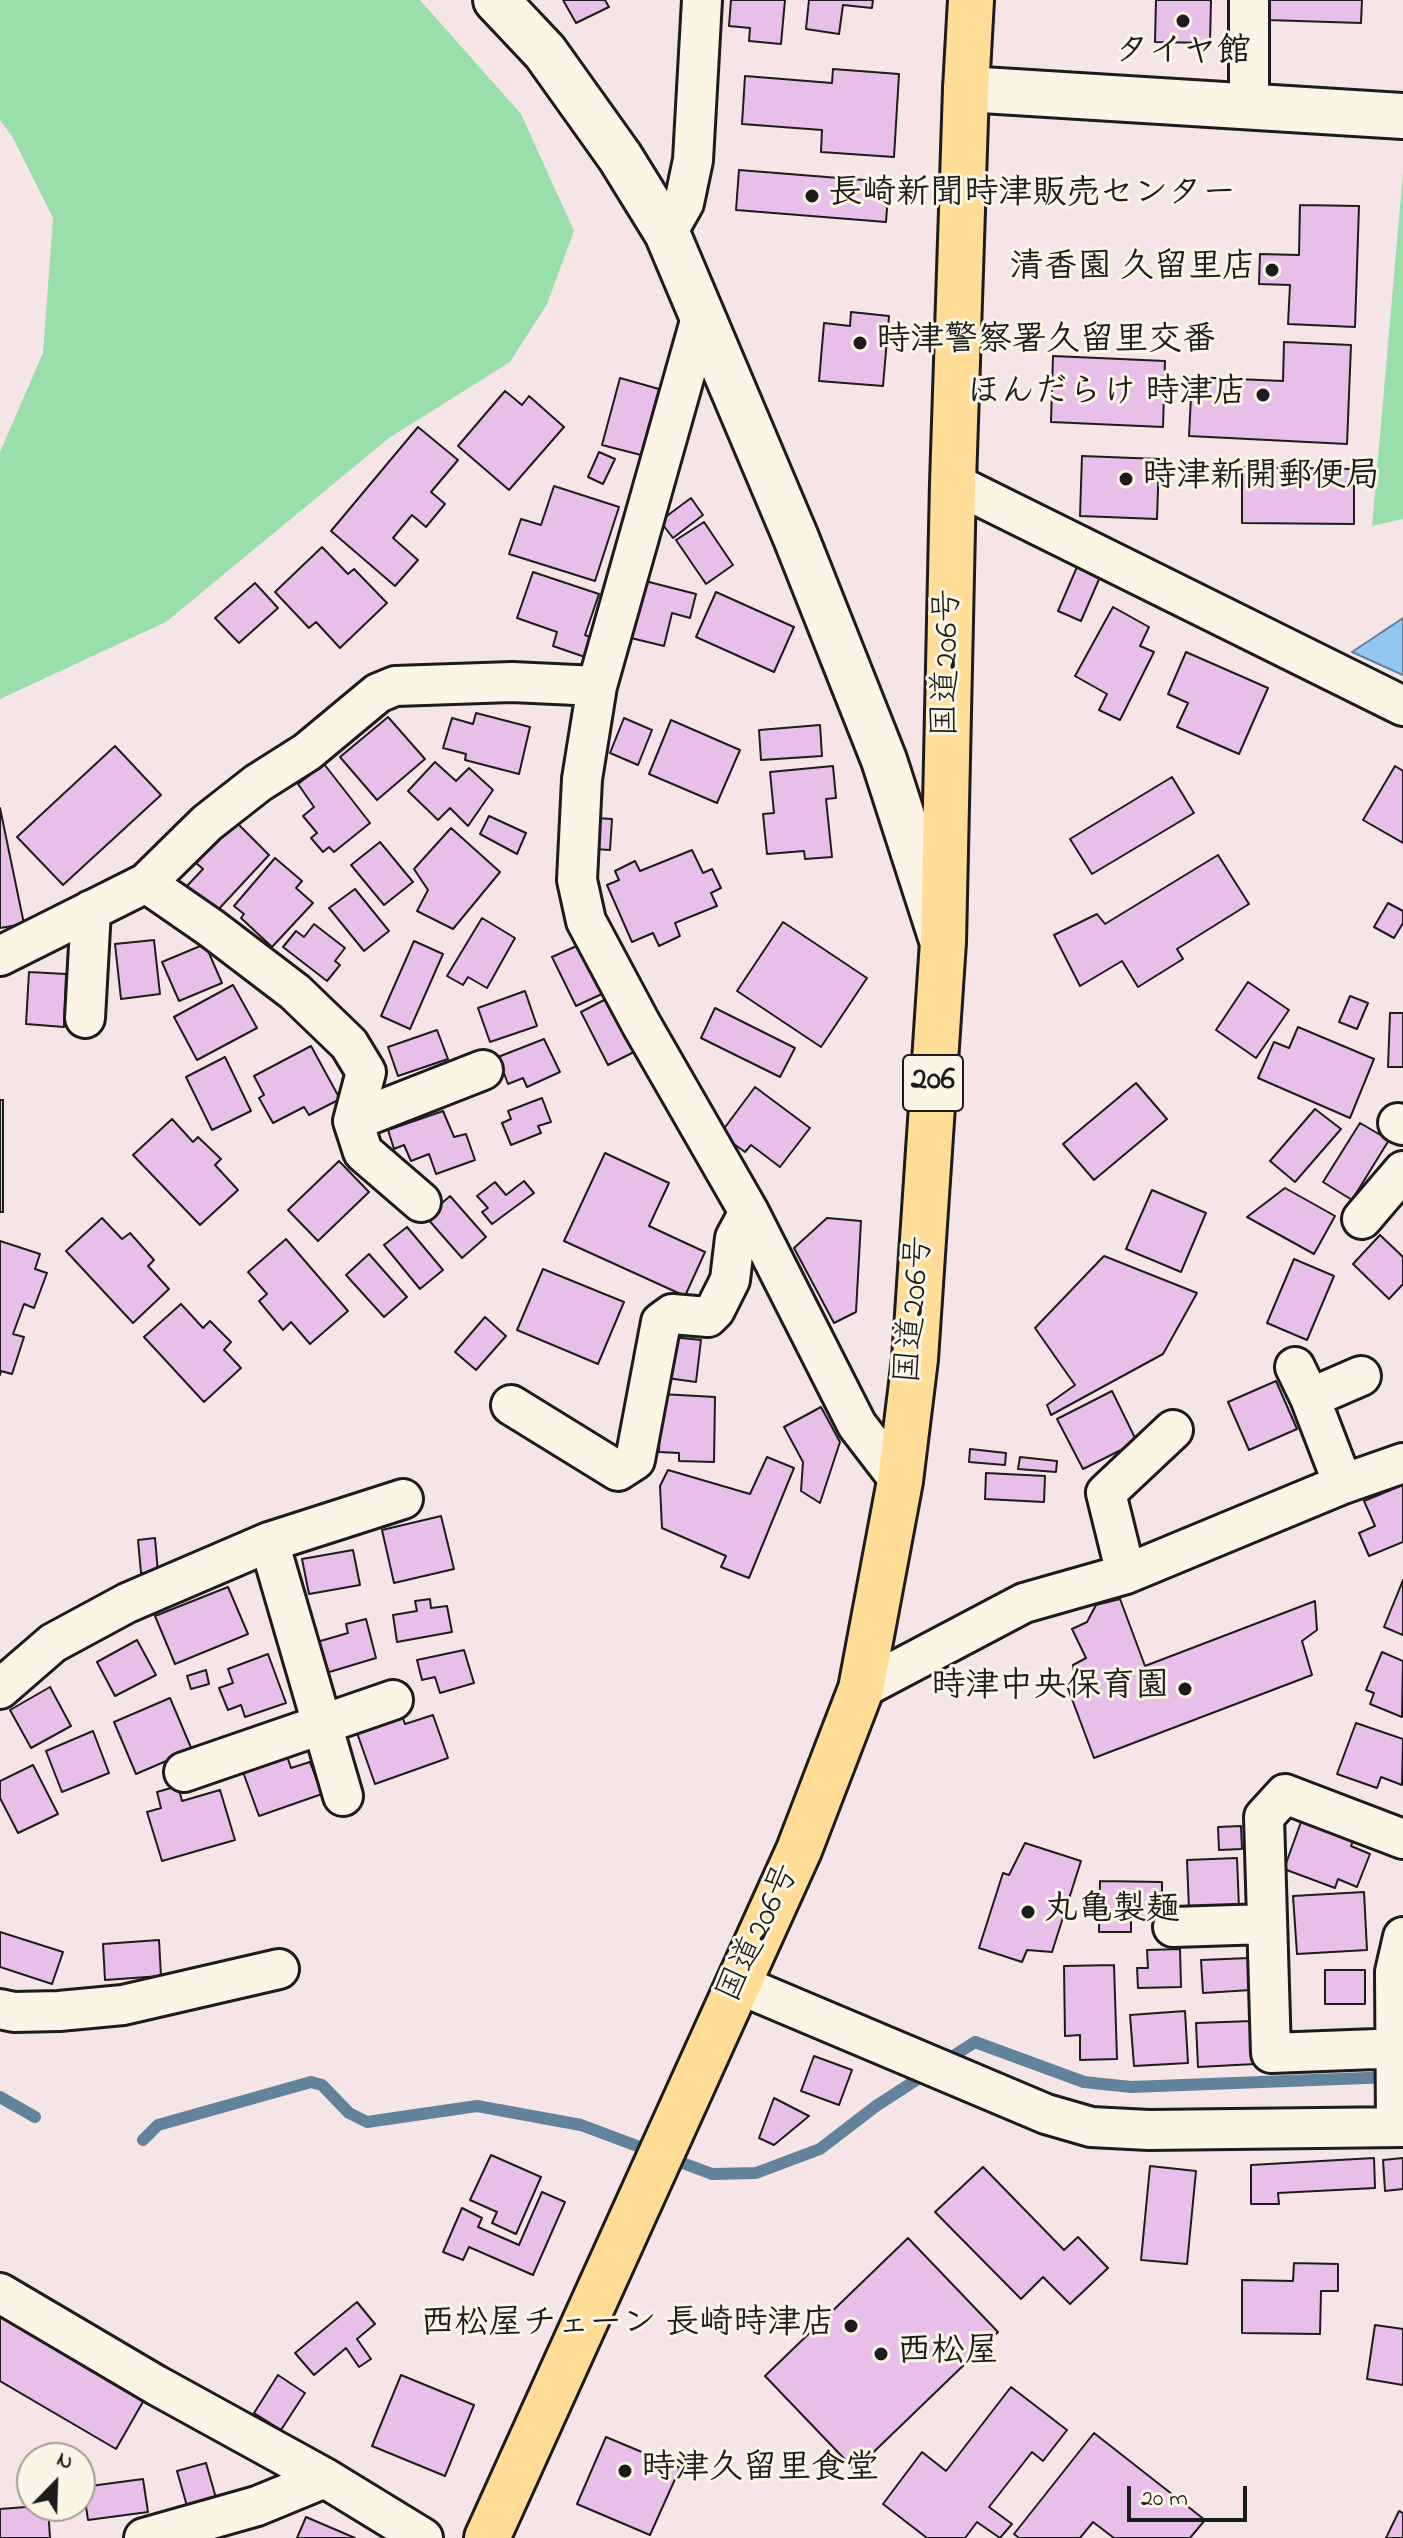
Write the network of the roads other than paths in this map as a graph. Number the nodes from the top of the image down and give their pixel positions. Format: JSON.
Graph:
{"nodes":[{"id":1,"x":496,"y":0,"type":"edge"},
{"id":2,"x":702,"y":0,"type":"edge"},
{"id":3,"x":971,"y":0,"type":"edge"},
{"id":4,"x":1249,"y":0,"type":"edge"},
{"id":5,"x":966,"y":89,"type":"junction"},
{"id":6,"x":1249,"y":108,"type":"junction"},
{"id":7,"x":1403,"y":116,"type":"edge"},
{"id":8,"x":667,"y":233,"type":"junction"},
{"id":9,"x":702,"y":314,"type":"junction"},
{"id":10,"x":953,"y":483,"type":"junction"},
{"id":11,"x":597,"y":686,"type":"junction"},
{"id":12,"x":1401,"y":704,"type":"edge"},
{"id":13,"x":146,"y":883,"type":"junction"},
{"id":14,"x":91,"y":910,"type":"junction"},
{"id":15,"x":943,"y":942,"type":"junction"},
{"id":16,"x":0,"y":956,"type":"edge"},
{"id":17,"x":85,"y":1018,"type":"dead end"},
{"id":18,"x":483,"y":1070,"type":"dead end"},
{"id":19,"x":353,"y":1121,"type":"junction"},
{"id":20,"x":1403,"y":1171,"type":"edge"},
{"id":21,"x":421,"y":1202,"type":"dead end"},
{"id":22,"x":749,"y":1212,"type":"junction"},
{"id":23,"x":1362,"y":1219,"type":"dead end"},
{"id":24,"x":1361,"y":1376,"type":"dead end"},
{"id":25,"x":511,"y":1405,"type":"dead end"},
{"id":26,"x":1173,"y":1430,"type":"dead end"},
{"id":27,"x":1403,"y":1463,"type":"edge"},
{"id":28,"x":900,"y":1481,"type":"junction"},
{"id":29,"x":1343,"y":1484,"type":"junction"},
{"id":30,"x":403,"y":1499,"type":"dead end"},
{"id":31,"x":269,"y":1542,"type":"junction"},
{"id":32,"x":1126,"y":1574,"type":"junction"},
{"id":33,"x":0,"y":1689,"type":"edge"},
{"id":34,"x":861,"y":1689,"type":"junction"},
{"id":35,"x":393,"y":1700,"type":"dead end"},
{"id":36,"x":322,"y":1725,"type":"junction"},
{"id":37,"x":184,"y":1772,"type":"dead end"},
{"id":38,"x":343,"y":1796,"type":"dead end"},
{"id":39,"x":1403,"y":1839,"type":"edge"},
{"id":40,"x":1267,"y":1924,"type":"junction"},
{"id":41,"x":1173,"y":1927,"type":"dead end"},
{"id":42,"x":1403,"y":1937,"type":"edge"},
{"id":43,"x":279,"y":1969,"type":"dead end"},
{"id":44,"x":738,"y":1984,"type":"junction"},
{"id":45,"x":0,"y":2009,"type":"edge"},
{"id":46,"x":1398,"y":2052,"type":"edge"},
{"id":47,"x":1398,"y":2119,"type":"edge"},
{"id":48,"x":0,"y":2293,"type":"edge"},
{"id":49,"x":325,"y":2478,"type":"junction"},
{"id":50,"x":144,"y":2538,"type":"edge"},
{"id":51,"x":423,"y":2538,"type":"edge"},
{"id":52,"x":487,"y":2538,"type":"edge"}],
"edges":[{"from":1,"to":8,"type":"street"},
{"from":2,"to":8,"type":"street"},
{"from":3,"to":5,"type":"highway","name":"国道206号","number":"206"},
{"from":4,"to":6,"type":"street"},
{"from":5,"to":6,"type":"street"},
{"from":5,"to":10,"type":"highway","name":"国道206号","number":"206"},
{"from":6,"to":7,"type":"street"},
{"from":8,"to":9,"type":"street"},
{"from":9,"to":11,"type":"street"},
{"from":9,"to":15,"type":"street"},
{"from":10,"to":12,"type":"street"},
{"from":10,"to":15,"type":"highway","name":"国道206号","number":"206"},
{"from":11,"to":13,"type":"street"},
{"from":11,"to":22,"type":"street"},
{"from":13,"to":14,"type":"street"},
{"from":13,"to":19,"type":"street"},
{"from":14,"to":16,"type":"street"},
{"from":14,"to":17,"type":"street"},
{"from":15,"to":28,"type":"highway","name":"国道206号","number":"206"},
{"from":18,"to":19,"type":"street"},
{"from":19,"to":21,"type":"street"},
{"from":20,"to":23,"type":"street"},
{"from":22,"to":25,"type":"street"},
{"from":22,"to":28,"type":"street"},
{"from":24,"to":29,"type":"street"},
{"from":26,"to":32,"type":"street"},
{"from":27,"to":29,"type":"street"},
{"from":28,"to":34,"type":"highway","name":"国道206号","number":"206"},
{"from":29,"to":32,"type":"street"},
{"from":30,"to":31,"type":"street"},
{"from":31,"to":33,"type":"street"},
{"from":31,"to":36,"type":"street"},
{"from":32,"to":34,"type":"street"},
{"from":34,"to":44,"type":"highway","name":"国道206号","number":"206"},
{"from":35,"to":36,"type":"street"},
{"from":36,"to":37,"type":"street"},
{"from":36,"to":38,"type":"street"},
{"from":39,"to":40,"type":"street"},
{"from":40,"to":41,"type":"street"},
{"from":40,"to":46,"type":"street"},
{"from":42,"to":46,"type":"street"},
{"from":43,"to":45,"type":"street"},
{"from":44,"to":47,"type":"street"},
{"from":44,"to":52,"type":"highway","name":"国道206号","number":"206"},
{"from":46,"to":47,"type":"street"},
{"from":48,"to":49,"type":"street"},
{"from":49,"to":50,"type":"street"},
{"from":49,"to":51,"type":"street"}]}
